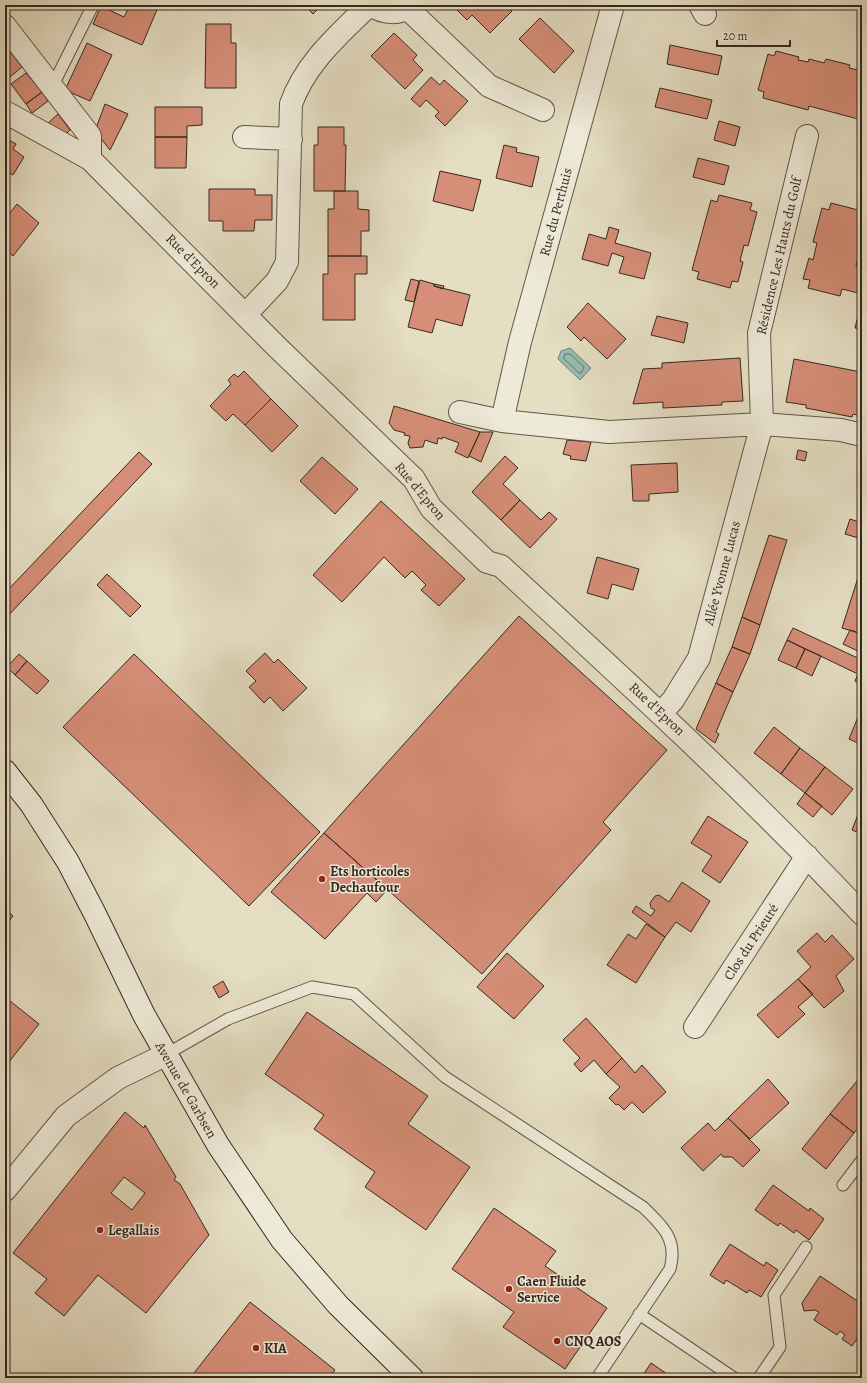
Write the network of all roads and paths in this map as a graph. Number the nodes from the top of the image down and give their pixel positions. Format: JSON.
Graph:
{"nodes":[{"id":1,"x":93,"y":5,"type":"edge"},
{"id":2,"x":370,"y":5,"type":"edge"},
{"id":3,"x":613,"y":5,"type":"edge"},
{"id":4,"x":409,"y":7,"type":"edge"},
{"id":5,"x":5,"y":26,"type":"edge"},
{"id":6,"x":52,"y":87,"type":"junction"},
{"id":7,"x":542,"y":110,"type":"dead end"},
{"id":8,"x":5,"y":112,"type":"edge"},
{"id":9,"x":807,"y":136,"type":"dead end"},
{"id":10,"x":244,"y":138,"type":"dead end"},
{"id":11,"x":291,"y":139,"type":"junction"},
{"id":12,"x":90,"y":159,"type":"junction"},
{"id":13,"x":246,"y":314,"type":"junction"},
{"id":14,"x":460,"y":412,"type":"dead end"},
{"id":15,"x":502,"y":421,"type":"junction"},
{"id":16,"x":762,"y":424,"type":"junction"},
{"id":17,"x":862,"y":435,"type":"edge"},
{"id":18,"x":661,"y":713,"type":"junction"},
{"id":19,"x":5,"y":770,"type":"edge"},
{"id":20,"x":807,"y":856,"type":"junction"},
{"id":21,"x":862,"y":914,"type":"edge"},
{"id":22,"x":694,"y":1028,"type":"dead end"},
{"id":23,"x":165,"y":1055,"type":"junction"},
{"id":24,"x":862,"y":1160,"type":"edge"},
{"id":25,"x":843,"y":1185,"type":"dead end"},
{"id":26,"x":5,"y":1190,"type":"edge"},
{"id":27,"x":806,"y":1247,"type":"dead end"},
{"id":28,"x":639,"y":1314,"type":"junction"},
{"id":29,"x":412,"y":1378,"type":"edge"},
{"id":30,"x":597,"y":1378,"type":"edge"},
{"id":31,"x":734,"y":1378,"type":"edge"},
{"id":32,"x":759,"y":1378,"type":"edge"}],
"edges":[{"from":1,"to":6,"type":"lane"},
{"from":2,"to":4,"type":"street"},
{"from":2,"to":11,"type":"street"},
{"from":3,"to":15,"type":"street","name":"Rue du Perthuis"},
{"from":4,"to":7,"type":"street"},
{"from":5,"to":6,"type":"street"},
{"from":6,"to":12,"type":"street"},
{"from":8,"to":12,"type":"street","name":"Rue d'Epron"},
{"from":9,"to":16,"type":"street","name":"Résidence Les Hauts du Golf"},
{"from":10,"to":11,"type":"street"},
{"from":11,"to":13,"type":"street"},
{"from":12,"to":13,"type":"street","name":"Rue d'Epron"},
{"from":13,"to":18,"type":"street","name":"Rue d'Epron"},
{"from":14,"to":15,"type":"street"},
{"from":15,"to":16,"type":"street"},
{"from":16,"to":17,"type":"street"},
{"from":16,"to":18,"type":"street","name":"Allée Yvonne Lucas"},
{"from":18,"to":20,"type":"street","name":"Rue d'Epron"},
{"from":19,"to":23,"type":"street","name":"Avenue de Garbsen"},
{"from":20,"to":21,"type":"street","name":"Rue d'Epron"},
{"from":20,"to":22,"type":"street","name":"Clos du Prieuré"},
{"from":23,"to":26,"type":"street"},
{"from":23,"to":28,"type":"lane"},
{"from":23,"to":29,"type":"street","name":"Avenue de Garbsen"},
{"from":24,"to":25,"type":"lane"},
{"from":27,"to":32,"type":"lane"},
{"from":28,"to":30,"type":"lane"},
{"from":28,"to":31,"type":"lane"}]}
